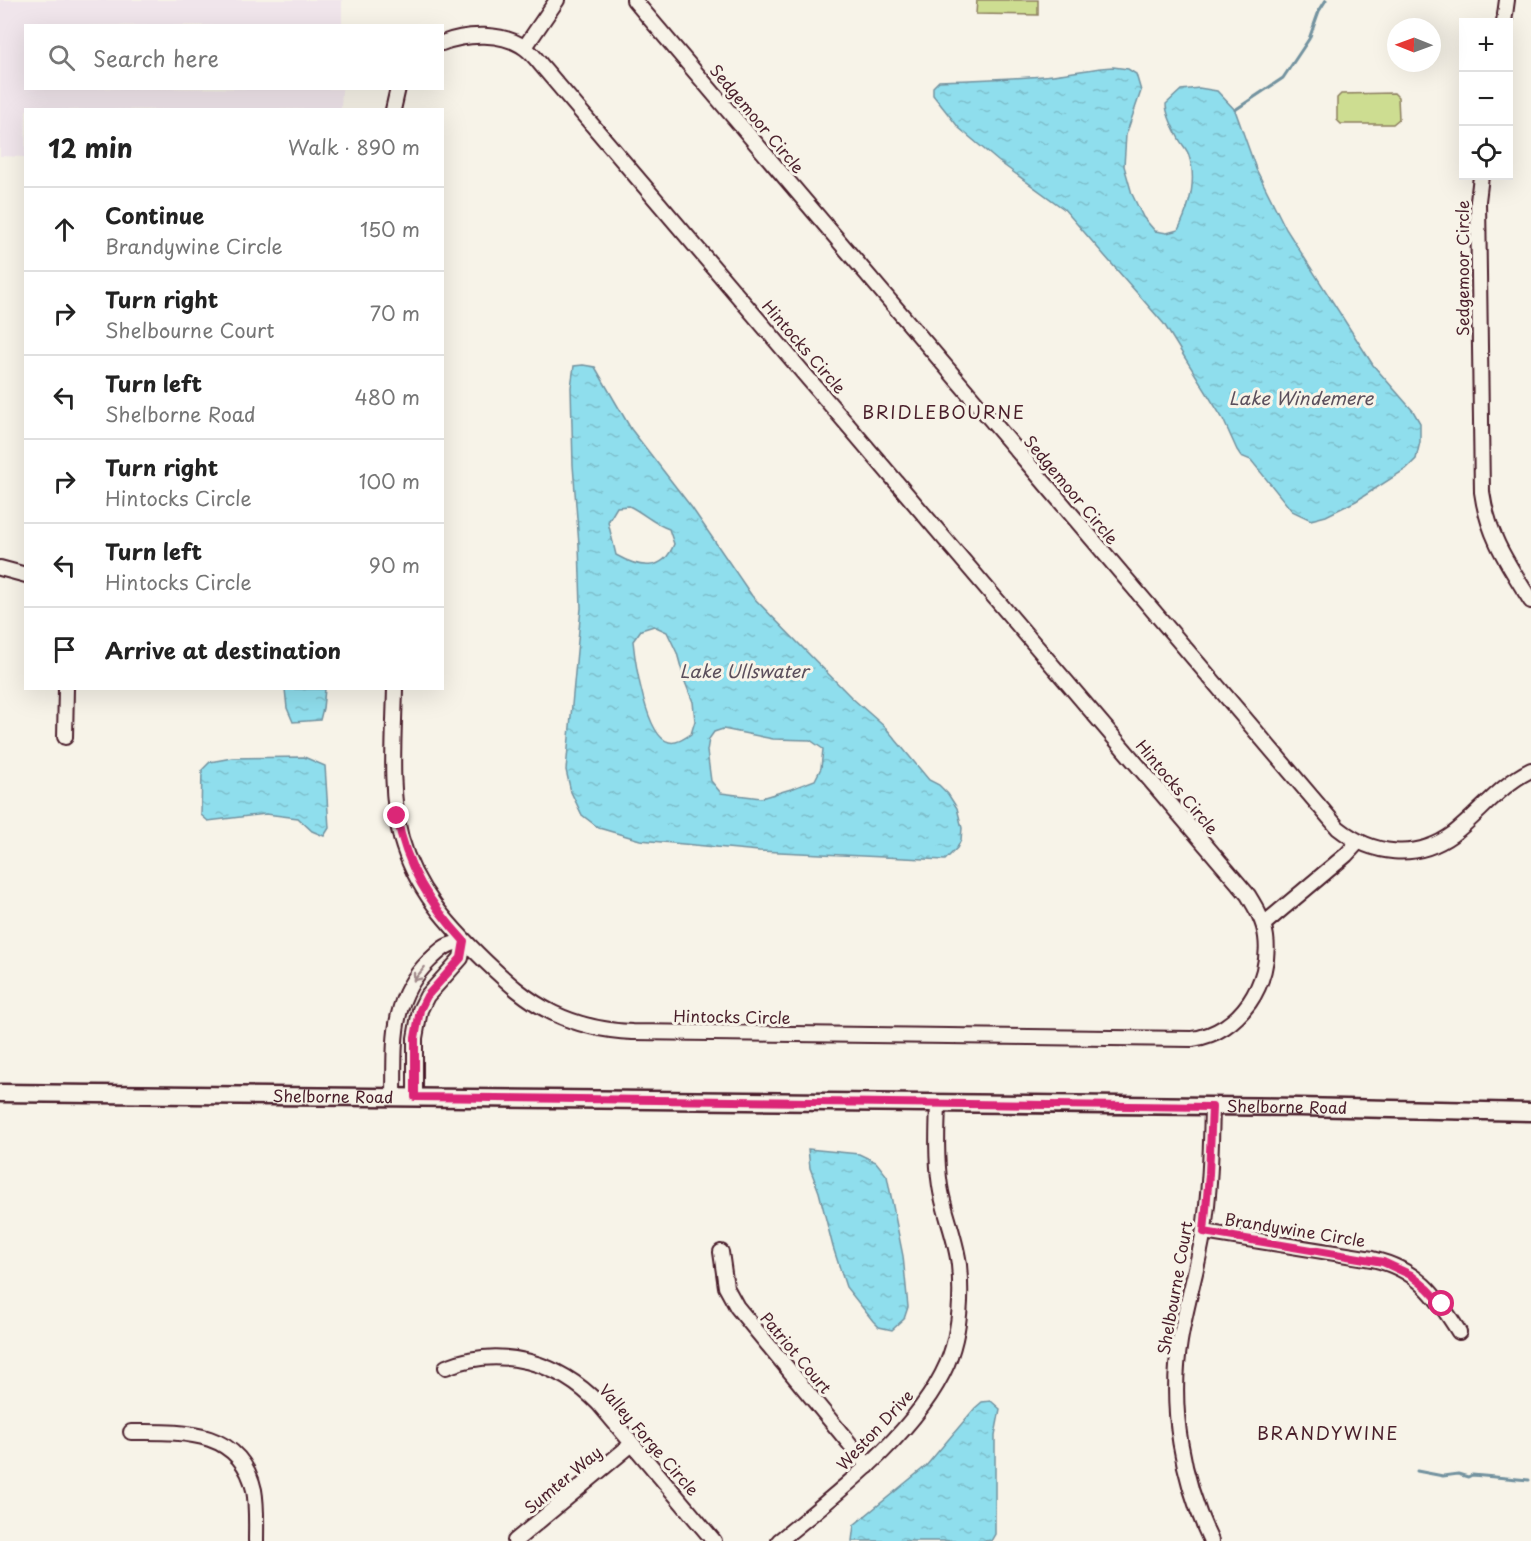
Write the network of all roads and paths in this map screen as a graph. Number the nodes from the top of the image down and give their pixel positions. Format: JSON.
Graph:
{"nodes":[{"id":1,"x":557,"y":0,"type":"edge"},
{"id":2,"x":634,"y":0,"type":"edge"},
{"id":3,"x":1507,"y":0,"type":"edge"},
{"id":4,"x":1505,"y":18,"type":"edge"},
{"id":5,"x":444,"y":42,"type":"edge"},
{"id":6,"x":525,"y":48,"type":"junction"},
{"id":7,"x":398,"y":90,"type":"edge"},
{"id":8,"x":393,"y":108,"type":"edge"},
{"id":9,"x":1481,"y":180,"type":"edge"},
{"id":10,"x":0,"y":568,"type":"edge"},
{"id":11,"x":24,"y":574,"type":"edge"},
{"id":12,"x":1531,"y":601,"type":"edge"},
{"id":13,"x":66,"y":690,"type":"edge"},
{"id":14,"x":394,"y":690,"type":"edge"},
{"id":15,"x":65,"y":737,"type":"dead end"},
{"id":16,"x":1531,"y":770,"type":"edge"},
{"id":17,"x":1358,"y":842,"type":"junction"},
{"id":18,"x":1264,"y":924,"type":"junction"},
{"id":19,"x":464,"y":941,"type":"junction"},
{"id":20,"x":0,"y":1093,"type":"edge"},
{"id":21,"x":394,"y":1097,"type":"junction"},
{"id":22,"x":415,"y":1097,"type":"junction"},
{"id":23,"x":938,"y":1104,"type":"junction"},
{"id":24,"x":1212,"y":1107,"type":"junction"},
{"id":25,"x":1531,"y":1112,"type":"edge"},
{"id":26,"x":1204,"y":1232,"type":"junction"},
{"id":27,"x":721,"y":1252,"type":"dead end"},
{"id":28,"x":1460,"y":1332,"type":"dead end"},
{"id":29,"x":446,"y":1367,"type":"dead end"},
{"id":30,"x":131,"y":1432,"type":"dead end"},
{"id":31,"x":632,"y":1444,"type":"junction"},
{"id":32,"x":868,"y":1466,"type":"junction"},
{"id":33,"x":256,"y":1541,"type":"edge"},
{"id":34,"x":515,"y":1541,"type":"edge"},
{"id":35,"x":714,"y":1541,"type":"edge"},
{"id":36,"x":779,"y":1541,"type":"edge"},
{"id":37,"x":1211,"y":1541,"type":"edge"}],
"edges":[{"from":1,"to":6,"type":"street"},
{"from":2,"to":17,"type":"street","name":"Sedgemoor Circle"},
{"from":3,"to":4,"type":"street"},
{"from":5,"to":6,"type":"street","name":"Hintocks Circle"},
{"from":6,"to":18,"type":"street","name":"Hintocks Circle"},
{"from":7,"to":8,"type":"street"},
{"from":9,"to":12,"type":"street","name":"Sedgemoor Circle"},
{"from":10,"to":11,"type":"street"},
{"from":13,"to":15,"type":"street"},
{"from":14,"to":19,"type":"street","name":"Hintocks Circle"},
{"from":16,"to":17,"type":"street","name":"Sedgemoor Circle"},
{"from":17,"to":18,"type":"street"},
{"from":18,"to":19,"type":"street","name":"Hintocks Circle"},
{"from":19,"to":21,"type":"street","one_way":true},
{"from":19,"to":22,"type":"street"},
{"from":20,"to":21,"type":"street","name":"Shelborne Road"},
{"from":21,"to":22,"type":"street","name":"Shelborne Road"},
{"from":22,"to":23,"type":"street","name":"Shelborne Road"},
{"from":23,"to":24,"type":"street","name":"Shelborne Road"},
{"from":23,"to":32,"type":"street","name":"Weston Drive"},
{"from":24,"to":25,"type":"street","name":"Shelborne Road"},
{"from":24,"to":26,"type":"street","name":"Shelbourne Court"},
{"from":26,"to":28,"type":"street","name":"Brandywine Circle"},
{"from":26,"to":37,"type":"street","name":"Shelbourne Court"},
{"from":27,"to":32,"type":"street","name":"Patriot Court"},
{"from":29,"to":31,"type":"street","name":"Valley Forge Circle"},
{"from":30,"to":33,"type":"street"},
{"from":31,"to":34,"type":"street","name":"Sumter Way"},
{"from":31,"to":35,"type":"street","name":"Valley Forge Circle"},
{"from":32,"to":36,"type":"street","name":"Weston Drive"}]}
